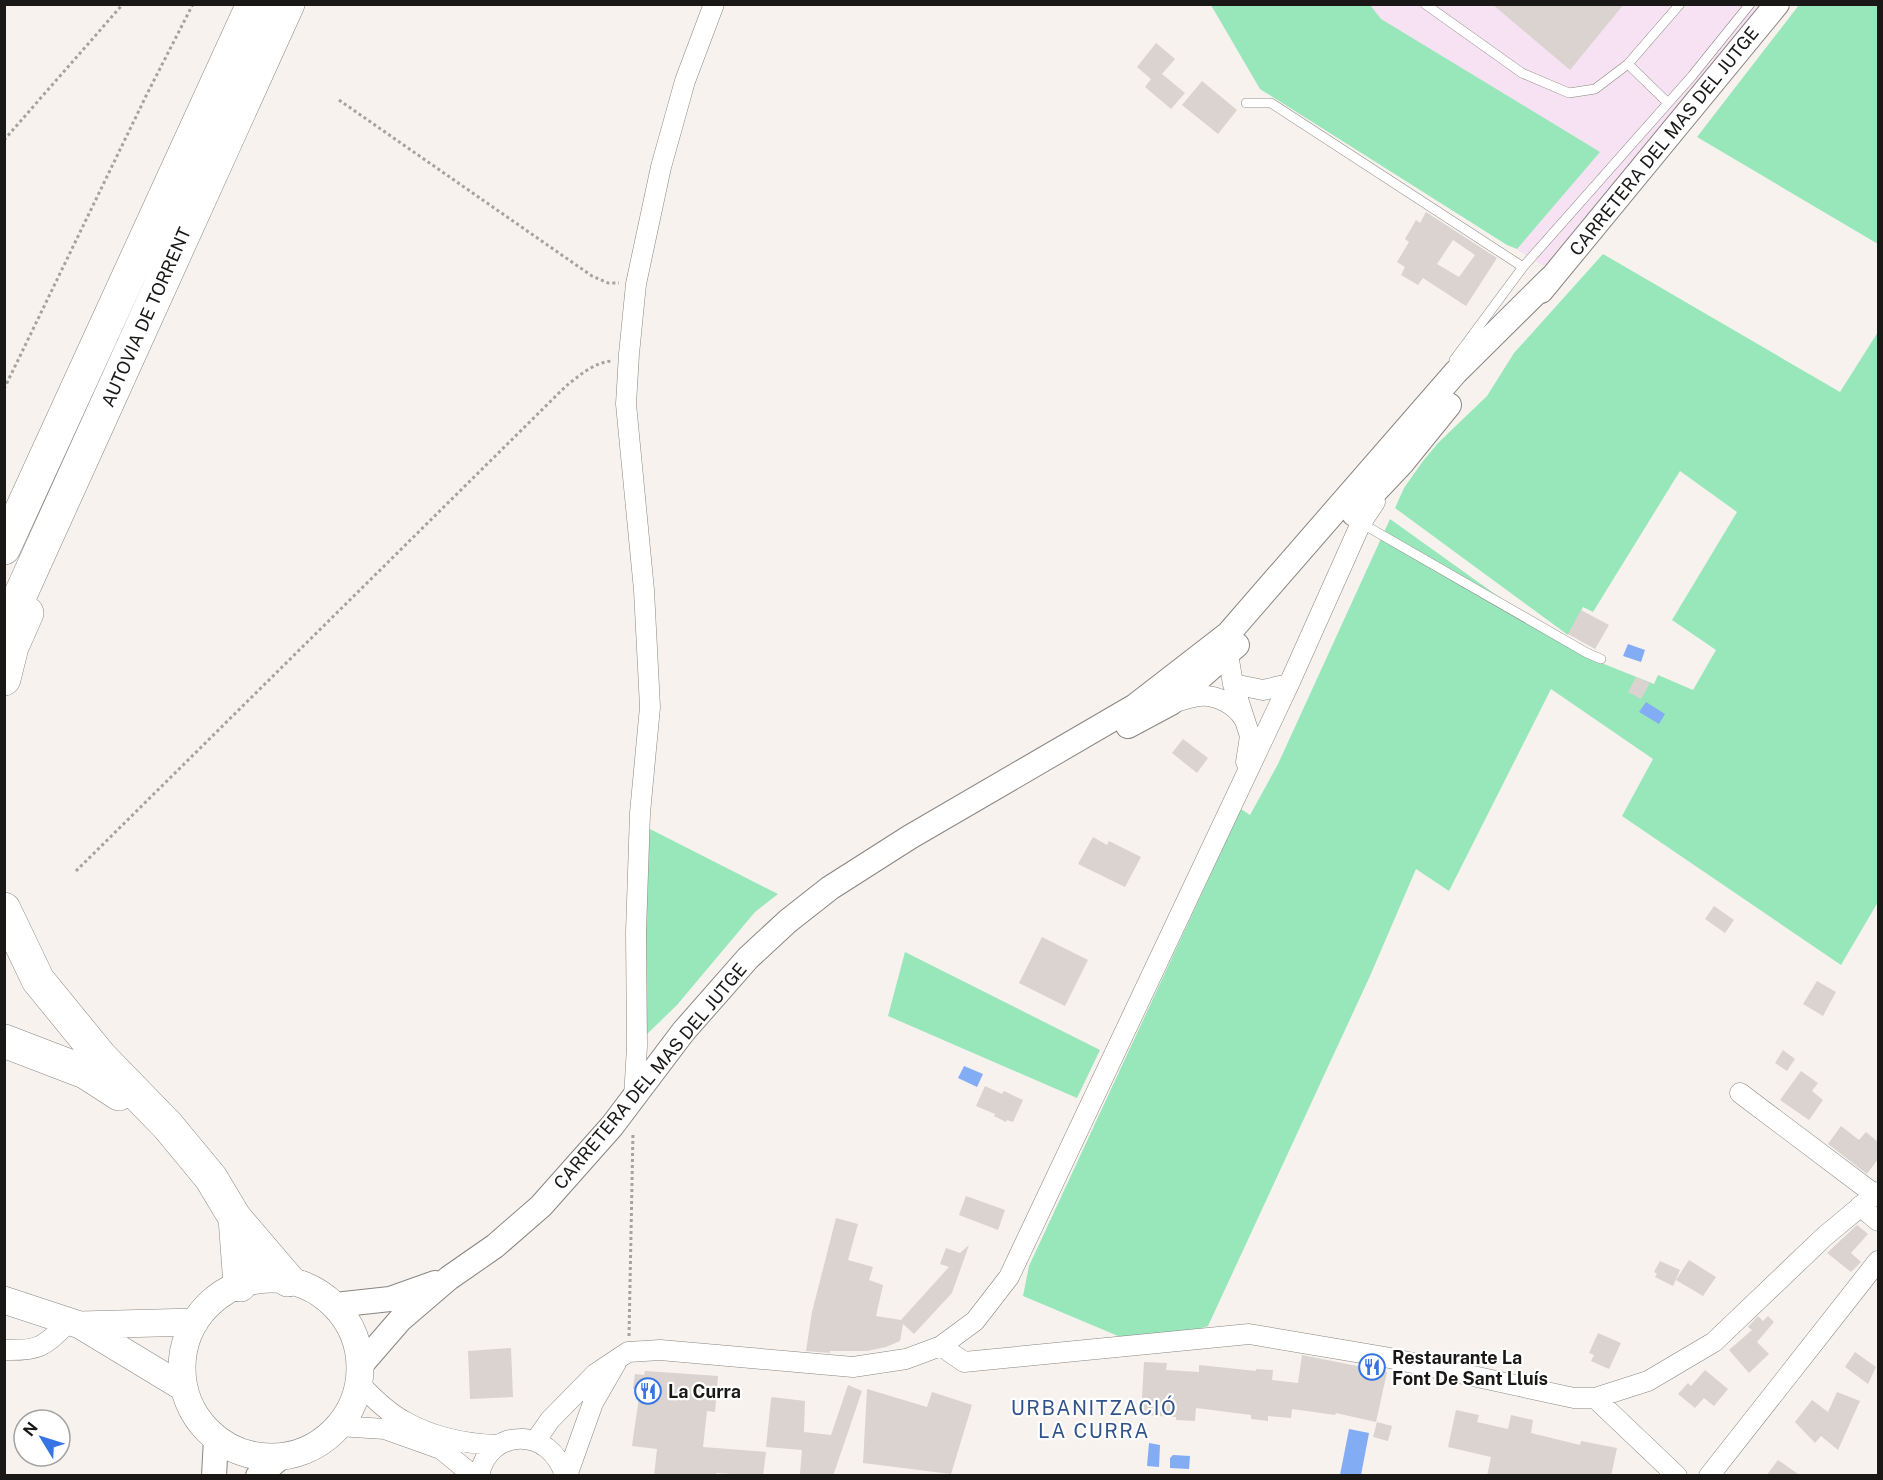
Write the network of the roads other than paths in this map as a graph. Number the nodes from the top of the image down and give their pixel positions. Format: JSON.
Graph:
{"nodes":[{"id":1,"x":253,"y":4,"type":"edge"},
{"id":2,"x":288,"y":4,"type":"edge"},
{"id":3,"x":714,"y":4,"type":"edge"},
{"id":4,"x":1425,"y":4,"type":"edge"},
{"id":5,"x":1680,"y":4,"type":"edge"},
{"id":6,"x":1750,"y":4,"type":"edge"},
{"id":7,"x":1777,"y":4,"type":"edge"},
{"id":8,"x":1628,"y":64,"type":"junction"},
{"id":9,"x":1246,"y":103,"type":"dead end"},
{"id":10,"x":1668,"y":103,"type":"junction"},
{"id":11,"x":174,"y":174,"type":"junction"},
{"id":12,"x":204,"y":188,"type":"junction"},
{"id":13,"x":1523,"y":267,"type":"junction"},
{"id":14,"x":1395,"y":457,"type":"junction"},
{"id":15,"x":4,"y":515,"type":"edge"},
{"id":16,"x":1361,"y":523,"type":"junction"},
{"id":17,"x":4,"y":548,"type":"edge"},
{"id":18,"x":4,"y":631,"type":"edge"},
{"id":19,"x":1228,"y":645,"type":"junction"},
{"id":20,"x":1601,"y":659,"type":"dead end"},
{"id":21,"x":4,"y":679,"type":"edge"},
{"id":22,"x":1233,"y":684,"type":"junction"},
{"id":23,"x":1290,"y":684,"type":"junction"},
{"id":24,"x":1171,"y":703,"type":"junction"},
{"id":25,"x":1245,"y":720,"type":"junction"},
{"id":26,"x":1239,"y":791,"type":"junction"},
{"id":27,"x":944,"y":818,"type":"junction"},
{"id":28,"x":4,"y":909,"type":"edge"},
{"id":29,"x":4,"y":1041,"type":"edge"},
{"id":30,"x":1740,"y":1093,"type":"dead end"},
{"id":31,"x":634,"y":1098,"type":"junction"},
{"id":32,"x":168,"y":1126,"type":"junction"},
{"id":33,"x":1871,"y":1198,"type":"edge"},
{"id":34,"x":235,"y":1218,"type":"junction"},
{"id":35,"x":1878,"y":1221,"type":"edge"},
{"id":36,"x":1878,"y":1261,"type":"edge"},
{"id":37,"x":448,"y":1278,"type":"junction"},
{"id":38,"x":288,"y":1280,"type":"junction"},
{"id":39,"x":240,"y":1285,"type":"junction"},
{"id":40,"x":4,"y":1300,"type":"edge"},
{"id":41,"x":335,"y":1305,"type":"junction"},
{"id":42,"x":195,"y":1322,"type":"junction"},
{"id":43,"x":75,"y":1324,"type":"junction"},
{"id":44,"x":941,"y":1346,"type":"junction"},
{"id":45,"x":4,"y":1350,"type":"edge"},
{"id":46,"x":623,"y":1356,"type":"junction"},
{"id":47,"x":360,"y":1374,"type":"junction"},
{"id":48,"x":184,"y":1388,"type":"junction"},
{"id":49,"x":1595,"y":1398,"type":"junction"},
{"id":50,"x":338,"y":1426,"type":"junction"},
{"id":51,"x":216,"y":1439,"type":"junction"},
{"id":52,"x":536,"y":1440,"type":"junction"},
{"id":53,"x":498,"y":1445,"type":"junction"},
{"id":54,"x":280,"y":1458,"type":"junction"},
{"id":55,"x":214,"y":1476,"type":"edge"},
{"id":56,"x":258,"y":1476,"type":"edge"},
{"id":57,"x":471,"y":1476,"type":"edge"},
{"id":58,"x":479,"y":1476,"type":"edge"},
{"id":59,"x":566,"y":1476,"type":"edge"},
{"id":60,"x":1677,"y":1476,"type":"edge"},
{"id":61,"x":1708,"y":1476,"type":"edge"}],
"edges":[{"from":1,"to":11,"type":"highway","name":"AUTOVIA DE TORRENT"},
{"from":2,"to":12,"type":"highway","name":"AUTOVIA DE TORRENT"},
{"from":3,"to":31,"type":"street"},
{"from":4,"to":8,"type":"lane"},
{"from":5,"to":8,"type":"lane"},
{"from":6,"to":10,"type":"lane"},
{"from":7,"to":14,"type":"street","name":"CARRETERA DEL MAS DEL JUTGE"},
{"from":8,"to":10,"type":"lane"},
{"from":9,"to":13,"type":"lane"},
{"from":10,"to":13,"type":"lane"},
{"from":11,"to":15,"type":"highway"},
{"from":11,"to":17,"type":"highway","name":"AUTOVIA DE TORRENT"},
{"from":12,"to":18,"type":"highway","name":"AUTOVIA DE TORRENT"},
{"from":12,"to":21,"type":"highway"},
{"from":13,"to":14,"type":"lane"},
{"from":14,"to":16,"type":"street"},
{"from":14,"to":19,"type":"street","name":"CARRETERA DEL MAS DEL JUTGE"},
{"from":16,"to":20,"type":"lane"},
{"from":16,"to":23,"type":"street"},
{"from":19,"to":22,"type":"street"},
{"from":19,"to":24,"type":"street"},
{"from":19,"to":27,"type":"street"},
{"from":22,"to":23,"type":"street"},
{"from":22,"to":25,"type":"street"},
{"from":23,"to":26,"type":"street"},
{"from":24,"to":25,"type":"street"},
{"from":24,"to":27,"type":"street"},
{"from":25,"to":26,"type":"street"},
{"from":26,"to":44,"type":"street"},
{"from":27,"to":31,"type":"street","name":"CARRETERA DEL MAS DEL JUTGE"},
{"from":28,"to":32,"type":"highway"},
{"from":29,"to":32,"type":"highway"},
{"from":30,"to":33,"type":"street"},
{"from":31,"to":37,"type":"street","name":"CARRETERA DEL MAS DEL JUTGE"},
{"from":32,"to":34,"type":"highway"},
{"from":33,"to":35,"type":"street"},
{"from":33,"to":49,"type":"street"},
{"from":34,"to":38,"type":"highway"},
{"from":34,"to":39,"type":"highway"},
{"from":36,"to":61,"type":"street"},
{"from":37,"to":41,"type":"street","name":"CARRETERA DEL MAS DEL JUTGE"},
{"from":37,"to":47,"type":"street","name":"CARRETERA DEL MAS DEL JUTGE"},
{"from":38,"to":39,"type":"main road"},
{"from":38,"to":41,"type":"main road"},
{"from":39,"to":42,"type":"main road"},
{"from":40,"to":43,"type":"main road"},
{"from":41,"to":47,"type":"main road"},
{"from":42,"to":43,"type":"main road"},
{"from":42,"to":48,"type":"main road"},
{"from":43,"to":45,"type":"street"},
{"from":43,"to":48,"type":"main road"},
{"from":44,"to":46,"type":"street"},
{"from":44,"to":49,"type":"street"},
{"from":46,"to":52,"type":"street"},
{"from":46,"to":59,"type":"street"},
{"from":47,"to":50,"type":"main road"},
{"from":47,"to":53,"type":"street"},
{"from":48,"to":51,"type":"main road"},
{"from":49,"to":60,"type":"street"},
{"from":50,"to":54,"type":"main road"},
{"from":50,"to":57,"type":"street"},
{"from":51,"to":54,"type":"main road"},
{"from":51,"to":55,"type":"street"},
{"from":52,"to":53,"type":"street"},
{"from":52,"to":59,"type":"street"},
{"from":53,"to":58,"type":"street"},
{"from":54,"to":56,"type":"street"}]}
